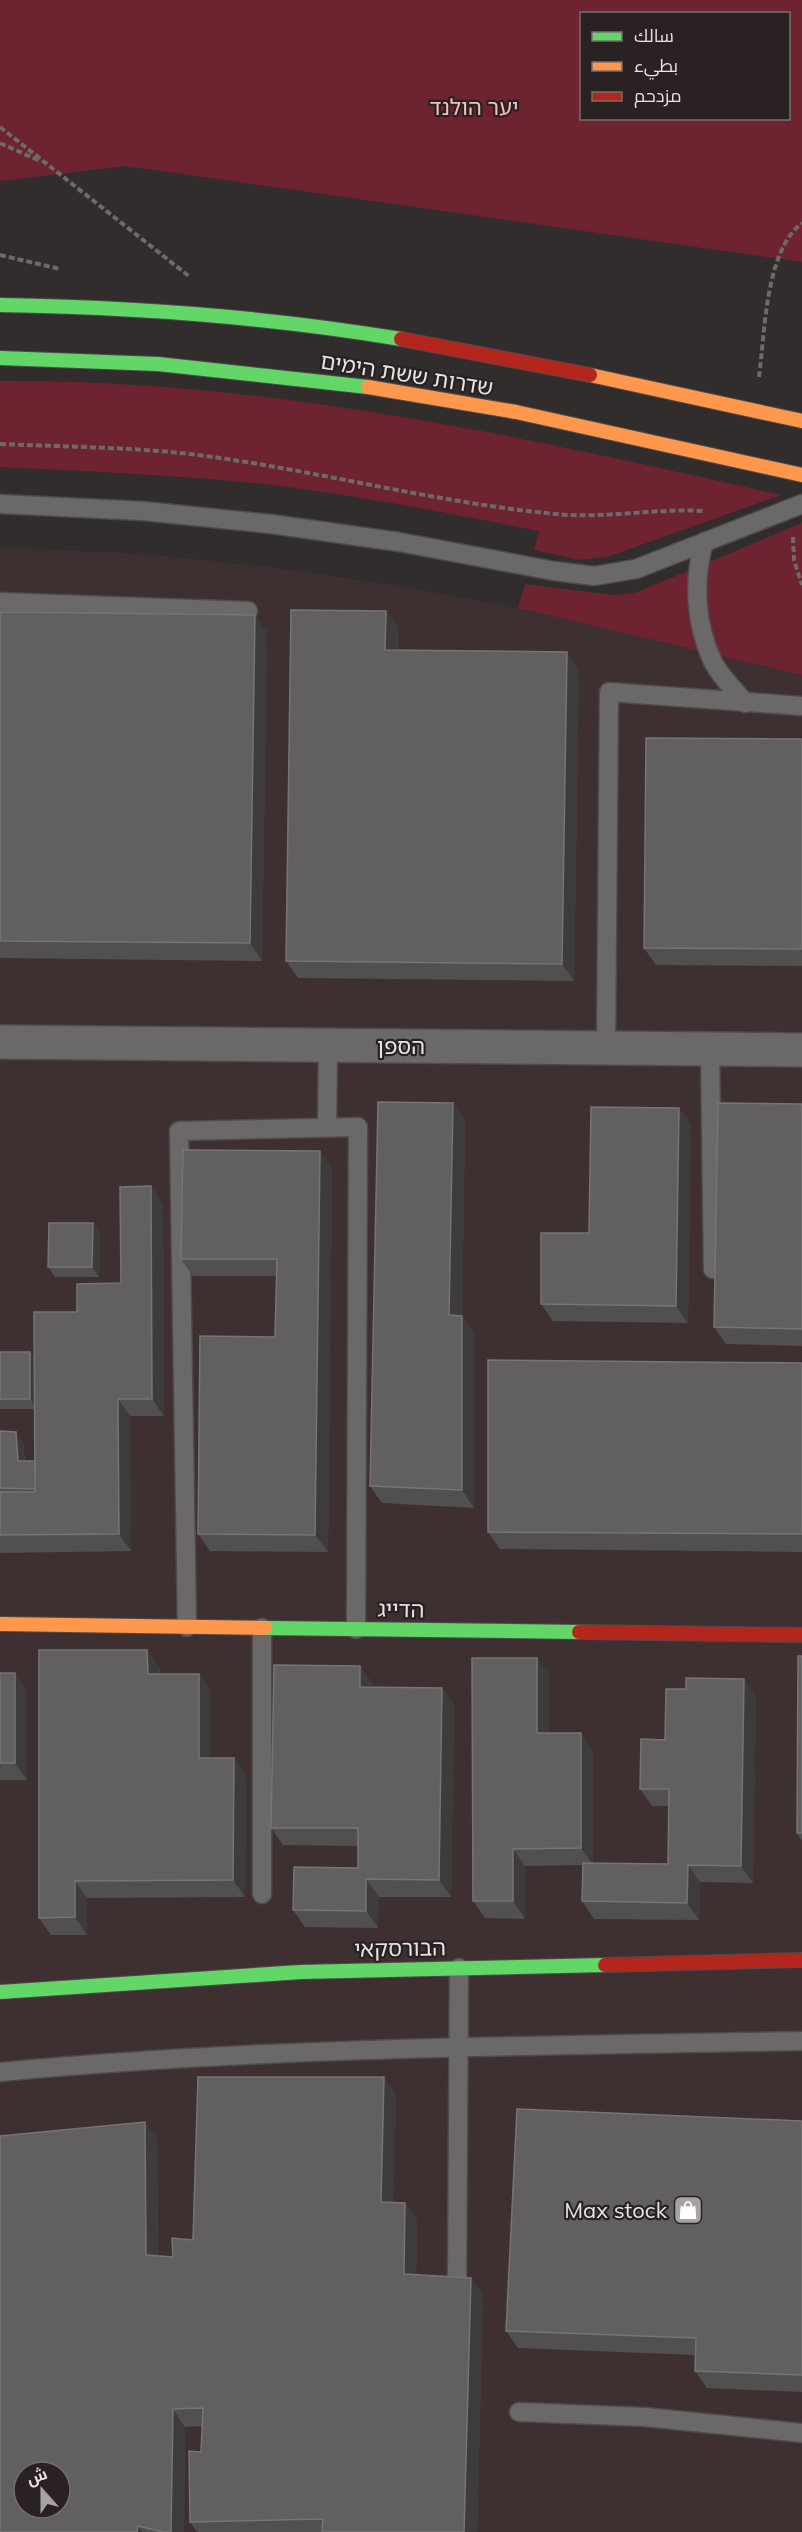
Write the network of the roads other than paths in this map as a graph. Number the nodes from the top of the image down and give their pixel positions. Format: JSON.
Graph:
{"nodes":[{"id":1,"x":0,"y":305,"type":"edge"},
{"id":2,"x":0,"y":358,"type":"edge"},
{"id":3,"x":802,"y":421,"type":"edge"},
{"id":4,"x":802,"y":475,"type":"edge"},
{"id":5,"x":0,"y":504,"type":"edge"},
{"id":6,"x":802,"y":504,"type":"edge"},
{"id":7,"x":704,"y":542,"type":"junction"},
{"id":8,"x":0,"y":602,"type":"edge"},
{"id":9,"x":248,"y":611,"type":"dead end"},
{"id":10,"x":745,"y":703,"type":"junction"},
{"id":11,"x":802,"y":706,"type":"edge"},
{"id":12,"x":0,"y":1042,"type":"edge"},
{"id":13,"x":328,"y":1045,"type":"junction"},
{"id":14,"x":606,"y":1048,"type":"junction"},
{"id":15,"x":711,"y":1049,"type":"junction"},
{"id":16,"x":802,"y":1050,"type":"edge"},
{"id":17,"x":327,"y":1128,"type":"junction"},
{"id":18,"x":713,"y":1269,"type":"edge"},
{"id":19,"x":0,"y":1624,"type":"edge"},
{"id":20,"x":187,"y":1627,"type":"junction"},
{"id":21,"x":262,"y":1628,"type":"junction"},
{"id":22,"x":356,"y":1629,"type":"junction"},
{"id":23,"x":802,"y":1635,"type":"edge"},
{"id":24,"x":262,"y":1894,"type":"dead end"},
{"id":25,"x":802,"y":1960,"type":"edge"},
{"id":26,"x":459,"y":1968,"type":"junction"},
{"id":27,"x":0,"y":1992,"type":"edge"},
{"id":28,"x":802,"y":2041,"type":"edge"},
{"id":29,"x":459,"y":2047,"type":"junction"},
{"id":30,"x":0,"y":2072,"type":"edge"},
{"id":31,"x":457,"y":2282,"type":"edge"},
{"id":32,"x":519,"y":2412,"type":"dead end"},
{"id":33,"x":802,"y":2433,"type":"edge"}],
"edges":[{"from":1,"to":3,"type":"main road","name":"שדרות ששת הימים"},
{"from":2,"to":4,"type":"main road","name":"שדרות ששת הימים"},
{"from":5,"to":7,"type":"lane"},
{"from":6,"to":7,"type":"lane"},
{"from":7,"to":10,"type":"lane"},
{"from":8,"to":9,"type":"lane"},
{"from":10,"to":11,"type":"lane"},
{"from":10,"to":14,"type":"lane"},
{"from":12,"to":13,"type":"street","name":"הספן"},
{"from":13,"to":14,"type":"street","name":"הספן"},
{"from":13,"to":17,"type":"lane"},
{"from":14,"to":15,"type":"street","name":"הספן"},
{"from":15,"to":16,"type":"street","name":"הספן"},
{"from":15,"to":18,"type":"lane"},
{"from":17,"to":20,"type":"lane"},
{"from":17,"to":22,"type":"lane"},
{"from":19,"to":20,"type":"main road","name":"הדייג"},
{"from":20,"to":21,"type":"main road","name":"הדייג"},
{"from":21,"to":22,"type":"main road","name":"הדייג"},
{"from":21,"to":24,"type":"lane"},
{"from":22,"to":23,"type":"main road","name":"הדייג"},
{"from":25,"to":26,"type":"main road","name":"הבורסקאי"},
{"from":26,"to":27,"type":"main road","name":"הבורסקאי"},
{"from":26,"to":29,"type":"lane"},
{"from":28,"to":29,"type":"lane"},
{"from":29,"to":30,"type":"lane"},
{"from":29,"to":31,"type":"lane"},
{"from":32,"to":33,"type":"lane"}]}
